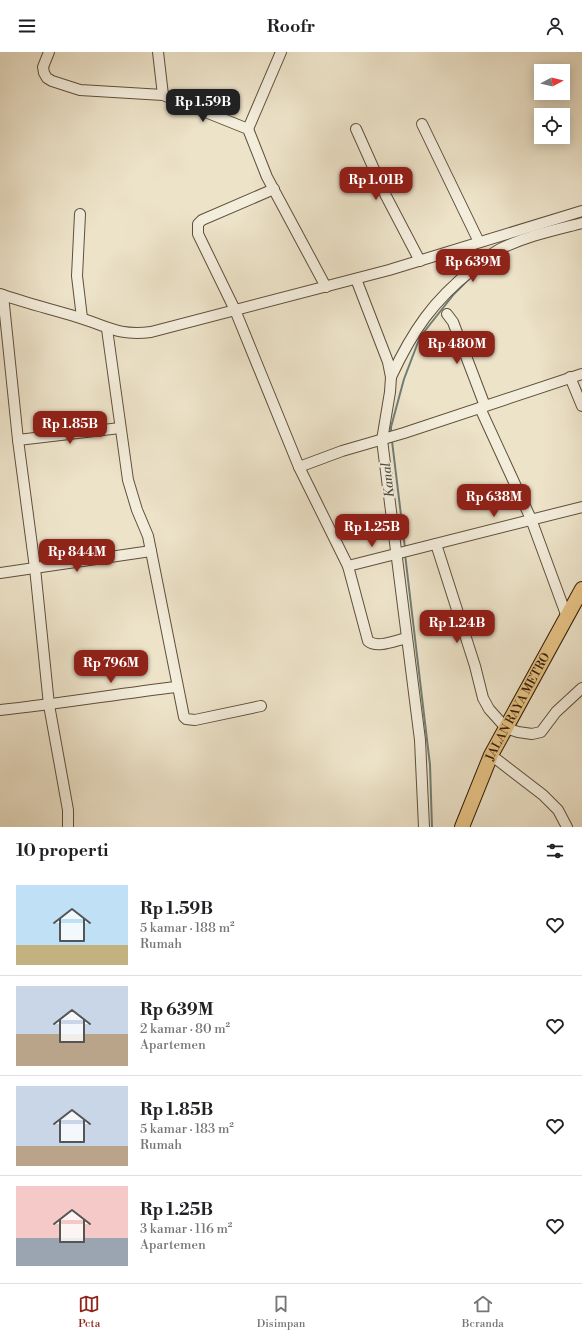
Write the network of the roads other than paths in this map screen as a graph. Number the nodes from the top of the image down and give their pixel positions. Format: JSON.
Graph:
{"nodes":[{"id":1,"x":49,"y":52,"type":"edge"},
{"id":2,"x":158,"y":52,"type":"edge"},
{"id":3,"x":281,"y":52,"type":"edge"},
{"id":4,"x":163,"y":95,"type":"junction"},
{"id":5,"x":422,"y":124,"type":"dead end"},
{"id":6,"x":248,"y":129,"type":"junction"},
{"id":7,"x":356,"y":129,"type":"dead end"},
{"id":8,"x":274,"y":189,"type":"junction"},
{"id":9,"x":582,"y":212,"type":"edge"},
{"id":10,"x":80,"y":214,"type":"dead end"},
{"id":11,"x":582,"y":223,"type":"edge"},
{"id":12,"x":479,"y":242,"type":"junction"},
{"id":13,"x":420,"y":261,"type":"junction"},
{"id":14,"x":356,"y":279,"type":"junction"},
{"id":15,"x":326,"y":287,"type":"junction"},
{"id":16,"x":1,"y":295,"type":"edge"},
{"id":17,"x":236,"y":310,"type":"junction"},
{"id":18,"x":447,"y":314,"type":"dead end"},
{"id":19,"x":82,"y":318,"type":"junction"},
{"id":20,"x":107,"y":329,"type":"junction"},
{"id":21,"x":582,"y":374,"type":"edge"},
{"id":22,"x":391,"y":377,"type":"junction"},
{"id":23,"x":570,"y":377,"type":"junction"},
{"id":24,"x":582,"y":406,"type":"edge"},
{"id":25,"x":482,"y":407,"type":"junction"},
{"id":26,"x":120,"y":428,"type":"junction"},
{"id":27,"x":385,"y":439,"type":"junction"},
{"id":28,"x":18,"y":440,"type":"junction"},
{"id":29,"x":299,"y":467,"type":"junction"},
{"id":30,"x":582,"y":506,"type":"edge"},
{"id":31,"x":531,"y":519,"type":"junction"},
{"id":32,"x":436,"y":544,"type":"junction"},
{"id":33,"x":151,"y":551,"type":"junction"},
{"id":34,"x":403,"y":552,"type":"junction"},
{"id":35,"x":348,"y":566,"type":"junction"},
{"id":36,"x":35,"y":568,"type":"junction"},
{"id":37,"x":0,"y":573,"type":"edge"},
{"id":38,"x":582,"y":589,"type":"edge"},
{"id":39,"x":567,"y":617,"type":"junction"},
{"id":40,"x":407,"y":638,"type":"junction"},
{"id":41,"x":176,"y":687,"type":"junction"},
{"id":42,"x":582,"y":688,"type":"edge"},
{"id":43,"x":49,"y":705,"type":"junction"},
{"id":44,"x":261,"y":706,"type":"dead end"},
{"id":45,"x":0,"y":710,"type":"edge"},
{"id":46,"x":506,"y":728,"type":"junction"},
{"id":47,"x":491,"y":755,"type":"junction"},
{"id":48,"x":68,"y":827,"type":"edge"},
{"id":49,"x":424,"y":827,"type":"edge"},
{"id":50,"x":462,"y":827,"type":"edge"},
{"id":51,"x":567,"y":827,"type":"edge"}],
"edges":[{"from":1,"to":4,"type":"street"},
{"from":2,"to":4,"type":"street"},
{"from":3,"to":6,"type":"street"},
{"from":4,"to":6,"type":"street"},
{"from":5,"to":12,"type":"street"},
{"from":6,"to":8,"type":"street"},
{"from":7,"to":13,"type":"street"},
{"from":8,"to":15,"type":"street"},
{"from":8,"to":17,"type":"street"},
{"from":9,"to":12,"type":"street"},
{"from":10,"to":19,"type":"street"},
{"from":11,"to":22,"type":"street"},
{"from":12,"to":13,"type":"street"},
{"from":13,"to":14,"type":"street"},
{"from":14,"to":15,"type":"street"},
{"from":14,"to":22,"type":"street"},
{"from":15,"to":17,"type":"street"},
{"from":16,"to":19,"type":"street"},
{"from":16,"to":28,"type":"street"},
{"from":17,"to":20,"type":"street"},
{"from":17,"to":29,"type":"street"},
{"from":18,"to":25,"type":"street"},
{"from":19,"to":20,"type":"street"},
{"from":20,"to":26,"type":"street"},
{"from":21,"to":23,"type":"street"},
{"from":22,"to":27,"type":"street"},
{"from":23,"to":24,"type":"street"},
{"from":23,"to":25,"type":"street"},
{"from":25,"to":27,"type":"street"},
{"from":25,"to":31,"type":"street"},
{"from":26,"to":28,"type":"street"},
{"from":26,"to":33,"type":"street"},
{"from":27,"to":29,"type":"street"},
{"from":27,"to":34,"type":"street"},
{"from":28,"to":36,"type":"street"},
{"from":29,"to":35,"type":"street"},
{"from":30,"to":31,"type":"street"},
{"from":31,"to":32,"type":"street"},
{"from":31,"to":39,"type":"street"},
{"from":32,"to":34,"type":"street"},
{"from":32,"to":46,"type":"street"},
{"from":33,"to":36,"type":"street"},
{"from":33,"to":41,"type":"street"},
{"from":34,"to":35,"type":"street"},
{"from":34,"to":40,"type":"street"},
{"from":35,"to":40,"type":"street"},
{"from":36,"to":37,"type":"street"},
{"from":36,"to":43,"type":"street"},
{"from":38,"to":39,"type":"highway","name":"JALAN RAYA METRO"},
{"from":39,"to":46,"type":"highway","name":"JALAN RAYA METRO"},
{"from":40,"to":49,"type":"street"},
{"from":41,"to":43,"type":"street"},
{"from":41,"to":44,"type":"street"},
{"from":42,"to":46,"type":"street"},
{"from":43,"to":45,"type":"street"},
{"from":43,"to":48,"type":"street"},
{"from":46,"to":47,"type":"highway","name":"JALAN RAYA METRO"},
{"from":47,"to":50,"type":"highway","name":"JALAN RAYA METRO"},
{"from":47,"to":51,"type":"street"}]}
